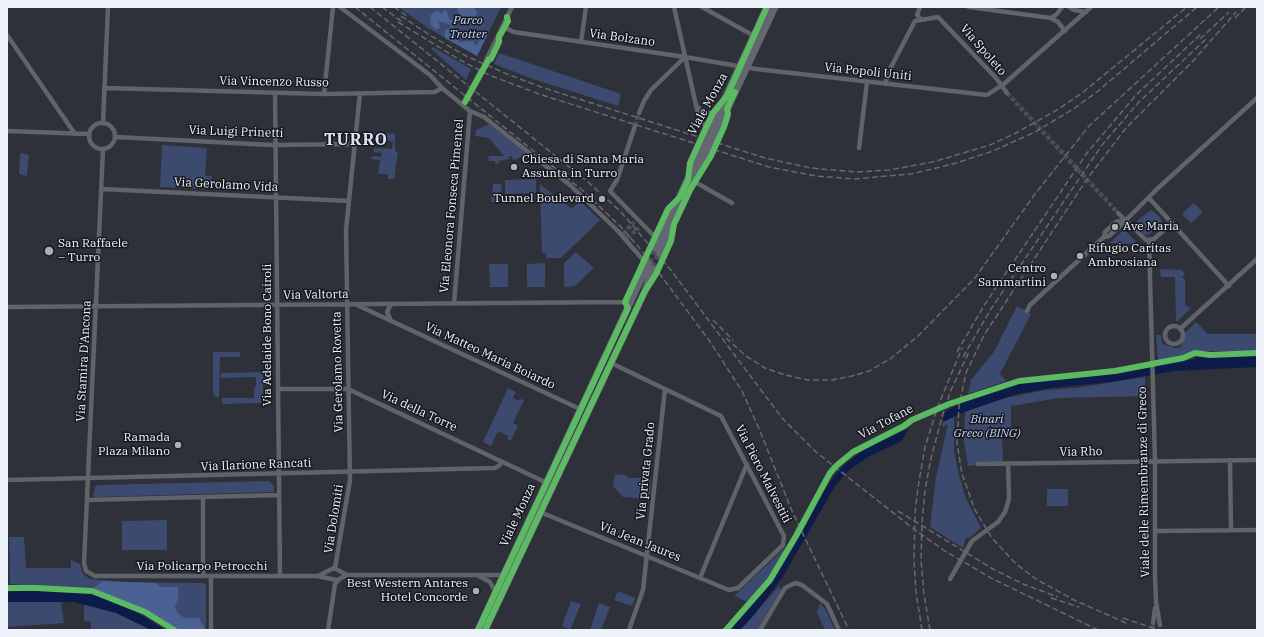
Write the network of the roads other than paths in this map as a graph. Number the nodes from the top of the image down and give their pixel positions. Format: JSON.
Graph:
{"nodes":[{"id":1,"x":108,"y":7,"type":"edge"},
{"id":2,"x":333,"y":7,"type":"edge"},
{"id":3,"x":340,"y":7,"type":"edge"},
{"id":4,"x":512,"y":7,"type":"edge"},
{"id":5,"x":586,"y":7,"type":"edge"},
{"id":6,"x":674,"y":7,"type":"edge"},
{"id":7,"x":702,"y":7,"type":"edge"},
{"id":8,"x":767,"y":7,"type":"edge"},
{"id":9,"x":774,"y":7,"type":"edge"},
{"id":10,"x":920,"y":7,"type":"edge"},
{"id":11,"x":969,"y":7,"type":"edge"},
{"id":12,"x":1062,"y":7,"type":"edge"},
{"id":13,"x":1068,"y":7,"type":"edge"},
{"id":14,"x":1091,"y":7,"type":"edge"},
{"id":15,"x":1086,"y":12,"type":"junction"},
{"id":16,"x":1051,"y":18,"type":"junction"},
{"id":17,"x":921,"y":19,"type":"junction"},
{"id":18,"x":503,"y":27,"type":"junction"},
{"id":19,"x":1065,"y":31,"type":"junction"},
{"id":20,"x":7,"y":35,"type":"edge"},
{"id":21,"x":754,"y":36,"type":"junction"},
{"id":22,"x":580,"y":42,"type":"junction"},
{"id":23,"x":685,"y":57,"type":"junction"},
{"id":24,"x":486,"y":60,"type":"tunnel mouth"},
{"id":25,"x":743,"y":66,"type":"junction"},
{"id":26,"x":480,"y":72,"type":"tunnel mouth"},
{"id":27,"x":867,"y":82,"type":"junction"},
{"id":28,"x":885,"y":84,"type":"junction"},
{"id":29,"x":473,"y":85,"type":"tunnel mouth"},
{"id":30,"x":1000,"y":86,"type":"junction"},
{"id":31,"x":104,"y":88,"type":"junction"},
{"id":32,"x":442,"y":88,"type":"junction"},
{"id":33,"x":360,"y":93,"type":"junction"},
{"id":34,"x":1007,"y":93,"type":"tunnel mouth"},
{"id":35,"x":276,"y":94,"type":"junction"},
{"id":36,"x":324,"y":94,"type":"junction"},
{"id":37,"x":727,"y":96,"type":"junction"},
{"id":38,"x":1257,"y":98,"type":"edge"},
{"id":39,"x":465,"y":99,"type":"tunnel mouth"},
{"id":40,"x":462,"y":103,"type":"junction"},
{"id":41,"x":696,"y":106,"type":"junction"},
{"id":42,"x":727,"y":109,"type":"junction"},
{"id":43,"x":470,"y":110,"type":"junction"},
{"id":44,"x":639,"y":113,"type":"tunnel mouth"},
{"id":45,"x":713,"y":113,"type":"junction"},
{"id":46,"x":103,"y":123,"type":"junction"},
{"id":47,"x":635,"y":126,"type":"tunnel mouth"},
{"id":48,"x":706,"y":128,"type":"junction"},
{"id":49,"x":7,"y":131,"type":"edge"},
{"id":50,"x":75,"y":134,"type":"junction"},
{"id":51,"x":89,"y":134,"type":"junction"},
{"id":52,"x":116,"y":137,"type":"junction"},
{"id":53,"x":355,"y":144,"type":"junction"},
{"id":54,"x":276,"y":145,"type":"junction"},
{"id":55,"x":859,"y":148,"type":"dead end"},
{"id":56,"x":103,"y":149,"type":"junction"},
{"id":57,"x":688,"y":180,"type":"junction"},
{"id":58,"x":695,"y":182,"type":"junction"},
{"id":59,"x":102,"y":189,"type":"junction"},
{"id":60,"x":690,"y":190,"type":"junction"},
{"id":61,"x":276,"y":197,"type":"junction"},
{"id":62,"x":680,"y":197,"type":"junction"},
{"id":63,"x":1149,"y":198,"type":"junction"},
{"id":64,"x":349,"y":200,"type":"junction"},
{"id":65,"x":732,"y":203,"type":"dead end"},
{"id":66,"x":1118,"y":213,"type":"tunnel mouth"},
{"id":67,"x":1124,"y":220,"type":"junction"},
{"id":68,"x":1172,"y":223,"type":"junction"},
{"id":69,"x":655,"y":237,"type":"junction"},
{"id":70,"x":1149,"y":241,"type":"junction"},
{"id":71,"x":658,"y":250,"type":"junction"},
{"id":72,"x":1257,"y":259,"type":"edge"},
{"id":73,"x":649,"y":266,"type":"junction"},
{"id":74,"x":1229,"y":286,"type":"junction"},
{"id":75,"x":347,"y":304,"type":"junction"},
{"id":76,"x":355,"y":304,"type":"junction"},
{"id":77,"x":394,"y":304,"type":"junction"},
{"id":78,"x":454,"y":304,"type":"junction"},
{"id":79,"x":278,"y":305,"type":"junction"},
{"id":80,"x":626,"y":305,"type":"junction"},
{"id":81,"x":97,"y":306,"type":"junction"},
{"id":82,"x":7,"y":307,"type":"edge"},
{"id":83,"x":1027,"y":311,"type":"dead end"},
{"id":84,"x":391,"y":321,"type":"junction"},
{"id":85,"x":1180,"y":329,"type":"dead end"},
{"id":86,"x":603,"y":359,"type":"junction"},
{"id":87,"x":611,"y":363,"type":"junction"},
{"id":88,"x":278,"y":389,"type":"junction"},
{"id":89,"x":348,"y":389,"type":"junction"},
{"id":90,"x":665,"y":389,"type":"junction"},
{"id":91,"x":580,"y":409,"type":"junction"},
{"id":92,"x":588,"y":413,"type":"junction"},
{"id":93,"x":1230,"y":460,"type":"junction"},
{"id":94,"x":1257,"y":460,"type":"edge"},
{"id":95,"x":501,"y":461,"type":"junction"},
{"id":96,"x":1155,"y":461,"type":"junction"},
{"id":97,"x":1008,"y":463,"type":"junction"},
{"id":98,"x":747,"y":464,"type":"junction"},
{"id":99,"x":978,"y":464,"type":"dead end"},
{"id":100,"x":350,"y":472,"type":"junction"},
{"id":101,"x":279,"y":474,"type":"junction"},
{"id":102,"x":7,"y":480,"type":"edge"},
{"id":103,"x":88,"y":480,"type":"junction"},
{"id":104,"x":545,"y":482,"type":"junction"},
{"id":105,"x":279,"y":495,"type":"junction"},
{"id":106,"x":203,"y":498,"type":"junction"},
{"id":107,"x":88,"y":500,"type":"junction"},
{"id":108,"x":540,"y":512,"type":"junction"},
{"id":109,"x":1231,"y":530,"type":"junction"},
{"id":110,"x":1257,"y":530,"type":"edge"},
{"id":111,"x":1155,"y":531,"type":"junction"},
{"id":112,"x":647,"y":556,"type":"junction"},
{"id":113,"x":337,"y":568,"type":"junction"},
{"id":114,"x":328,"y":571,"type":"junction"},
{"id":115,"x":88,"y":573,"type":"joint"},
{"id":116,"x":347,"y":575,"type":"junction"},
{"id":117,"x":475,"y":575,"type":"junction"},
{"id":118,"x":502,"y":575,"type":"junction"},
{"id":119,"x":203,"y":576,"type":"junction"},
{"id":120,"x":211,"y":576,"type":"junction"},
{"id":121,"x":280,"y":576,"type":"junction"},
{"id":122,"x":317,"y":576,"type":"junction"},
{"id":123,"x":700,"y":578,"type":"junction"},
{"id":124,"x":329,"y":579,"type":"junction"},
{"id":125,"x":338,"y":579,"type":"junction"},
{"id":126,"x":950,"y":579,"type":"dead end"},
{"id":127,"x":732,"y":590,"type":"joint"},
{"id":128,"x":495,"y":591,"type":"junction"},
{"id":129,"x":1156,"y":602,"type":"junction"},
{"id":130,"x":1153,"y":623,"type":"tunnel mouth"},
{"id":131,"x":1160,"y":625,"type":"tunnel mouth"},
{"id":132,"x":211,"y":630,"type":"edge"},
{"id":133,"x":328,"y":630,"type":"edge"},
{"id":134,"x":478,"y":630,"type":"edge"},
{"id":135,"x":485,"y":630,"type":"edge"},
{"id":136,"x":629,"y":630,"type":"edge"},
{"id":137,"x":760,"y":630,"type":"edge"},
{"id":138,"x":839,"y":630,"type":"edge"}],
"edges":[{"from":1,"to":31,"type":"street"},
{"from":2,"to":36,"type":"street"},
{"from":3,"to":32,"type":"street"},
{"from":4,"to":18,"type":"street"},
{"from":5,"to":22,"type":"street"},
{"from":6,"to":23,"type":"street"},
{"from":7,"to":21,"type":"street"},
{"from":8,"to":21,"type":"main road","name":"Viale Monza"},
{"from":9,"to":25,"type":"main road","name":"Viale Monza"},
{"from":10,"to":17,"type":"street"},
{"from":11,"to":16,"type":"street"},
{"from":12,"to":16,"type":"street"},
{"from":13,"to":15,"type":"street"},
{"from":14,"to":15,"type":"street"},
{"from":15,"to":19,"type":"street"},
{"from":16,"to":19,"type":"street"},
{"from":17,"to":28,"type":"street"},
{"from":17,"to":30,"type":"street","name":"Via Spoleto"},
{"from":18,"to":22,"type":"street","name":"Via Bolzano"},
{"from":18,"to":24,"type":"street"},
{"from":19,"to":30,"type":"street"},
{"from":20,"to":50,"type":"street"},
{"from":21,"to":25,"type":"main road","name":"Viale Monza"},
{"from":22,"to":23,"type":"street","name":"Via Bolzano"},
{"from":23,"to":25,"type":"street","name":"Via Bolzano"},
{"from":23,"to":41,"type":"street"},
{"from":23,"to":44,"type":"street"},
{"from":25,"to":27,"type":"street","name":"Via Popoli Uniti"},
{"from":25,"to":37,"type":"main road","name":"Viale Monza"},
{"from":25,"to":42,"type":"main road","name":"Viale Monza"},
{"from":26,"to":29,"type":"street"},
{"from":27,"to":28,"type":"street","name":"Via Popoli Uniti"},
{"from":27,"to":55,"type":"street"},
{"from":28,"to":30,"type":"street","name":"Via Popoli Uniti"},
{"from":30,"to":34,"type":"street","name":"Via Spoleto"},
{"from":31,"to":35,"type":"street","name":"Via Vincenzo Russo"},
{"from":31,"to":46,"type":"street"},
{"from":32,"to":33,"type":"street","name":"Via Vincenzo Russo"},
{"from":32,"to":40,"type":"street"},
{"from":33,"to":36,"type":"street","name":"Via Vincenzo Russo"},
{"from":33,"to":53,"type":"street","name":"Via Gerolamo Rovetta"},
{"from":35,"to":36,"type":"street","name":"Via Vincenzo Russo"},
{"from":35,"to":54,"type":"street","name":"Via Adelaide Bono Cairoli"},
{"from":37,"to":45,"type":"street","name":"Viale Monza"},
{"from":37,"to":57,"type":"main road","name":"Viale Monza"},
{"from":38,"to":63,"type":"street"},
{"from":39,"to":40,"type":"street"},
{"from":40,"to":43,"type":"street"},
{"from":41,"to":45,"type":"street"},
{"from":41,"to":48,"type":"street"},
{"from":42,"to":58,"type":"street","name":"Viale Monza"},
{"from":42,"to":60,"type":"main road","name":"Viale Monza"},
{"from":43,"to":73,"type":"street"},
{"from":43,"to":78,"type":"street","name":"Via Eleonora Fonseca Pimentel"},
{"from":45,"to":48,"type":"street","name":"Viale Monza"},
{"from":46,"to":51,"type":"street"},
{"from":46,"to":52,"type":"street"},
{"from":47,"to":69,"type":"street"},
{"from":48,"to":57,"type":"street","name":"Viale Monza"},
{"from":49,"to":50,"type":"street"},
{"from":50,"to":51,"type":"street"},
{"from":51,"to":56,"type":"street"},
{"from":52,"to":54,"type":"street","name":"Via Luigi Prinetti"},
{"from":52,"to":56,"type":"street"},
{"from":53,"to":54,"type":"street","name":"Via Luigi Prinetti"},
{"from":53,"to":64,"type":"street","name":"Via Gerolamo Rovetta"},
{"from":54,"to":61,"type":"street","name":"Via Adelaide Bono Cairoli"},
{"from":56,"to":59,"type":"street","name":"Via Stamira D'Ancona"},
{"from":57,"to":62,"type":"main road","name":"Viale Monza"},
{"from":58,"to":60,"type":"street","name":"Viale Monza"},
{"from":58,"to":65,"type":"street"},
{"from":59,"to":61,"type":"street","name":"Via Gerolamo Vida"},
{"from":59,"to":81,"type":"street","name":"Via Stamira D'Ancona"},
{"from":60,"to":71,"type":"main road","name":"Viale Monza"},
{"from":61,"to":64,"type":"street","name":"Via Gerolamo Vida"},
{"from":61,"to":79,"type":"street","name":"Via Adelaide Bono Cairoli"},
{"from":62,"to":69,"type":"street","name":"Viale Monza"},
{"from":62,"to":71,"type":"main road","name":"Viale Monza"},
{"from":63,"to":67,"type":"street"},
{"from":63,"to":68,"type":"street"},
{"from":64,"to":75,"type":"street","name":"Via Gerolamo Rovetta"},
{"from":66,"to":67,"type":"street"},
{"from":67,"to":70,"type":"street"},
{"from":67,"to":83,"type":"street"},
{"from":68,"to":70,"type":"street"},
{"from":68,"to":74,"type":"street"},
{"from":69,"to":71,"type":"street","name":"Viale Monza"},
{"from":70,"to":96,"type":"street","name":"Viale delle Rimembranze di Greco"},
{"from":72,"to":74,"type":"street"},
{"from":73,"to":80,"type":"main road","name":"Viale Monza"},
{"from":73,"to":87,"type":"main road","name":"Viale Monza"},
{"from":74,"to":85,"type":"street"},
{"from":75,"to":76,"type":"street","name":"Via Valtorta"},
{"from":75,"to":79,"type":"street","name":"Via Valtorta"},
{"from":75,"to":89,"type":"street","name":"Via Gerolamo Rovetta"},
{"from":76,"to":77,"type":"street","name":"Via Valtorta"},
{"from":76,"to":84,"type":"street","name":"Via Matteo Maria Boiardo"},
{"from":77,"to":78,"type":"street","name":"Via Valtorta"},
{"from":77,"to":84,"type":"street"},
{"from":78,"to":80,"type":"street","name":"Via Valtorta"},
{"from":79,"to":81,"type":"street","name":"Via Valtorta"},
{"from":79,"to":88,"type":"street","name":"Via Adelaide Bono Cairoli"},
{"from":80,"to":86,"type":"main road","name":"Viale Monza"},
{"from":81,"to":82,"type":"street","name":"Via Valtorta"},
{"from":81,"to":103,"type":"street","name":"Via Stamira D'Ancona"},
{"from":84,"to":91,"type":"street","name":"Via Matteo Maria Boiardo"},
{"from":86,"to":87,"type":"main road"},
{"from":86,"to":91,"type":"main road","name":"Viale Monza"},
{"from":87,"to":90,"type":"street"},
{"from":87,"to":92,"type":"main road","name":"Viale Monza"},
{"from":88,"to":89,"type":"street","name":"Via della Torre"},
{"from":88,"to":101,"type":"street","name":"Via Adelaide Bono Cairoli"},
{"from":89,"to":95,"type":"street","name":"Via della Torre"},
{"from":89,"to":100,"type":"street","name":"Via Gerolamo Rovetta"},
{"from":90,"to":98,"type":"street","name":"Via Piero Malvestiti"},
{"from":90,"to":112,"type":"street","name":"Via privata Grado"},
{"from":91,"to":92,"type":"main road"},
{"from":91,"to":104,"type":"main road","name":"Viale Monza"},
{"from":92,"to":108,"type":"main road","name":"Viale Monza"},
{"from":93,"to":94,"type":"street","name":"Via Rho"},
{"from":93,"to":96,"type":"street","name":"Via Rho"},
{"from":93,"to":109,"type":"street"},
{"from":95,"to":100,"type":"street","name":"Via Ilarione Rancati"},
{"from":95,"to":104,"type":"street","name":"Via della Torre"},
{"from":96,"to":97,"type":"street","name":"Via Rho"},
{"from":96,"to":111,"type":"street","name":"Viale delle Rimembranze di Greco"},
{"from":97,"to":99,"type":"street","name":"Via Rho"},
{"from":97,"to":126,"type":"street"},
{"from":98,"to":123,"type":"street"},
{"from":98,"to":127,"type":"street","name":"Via Piero Malvestiti"},
{"from":100,"to":101,"type":"street","name":"Via Ilarione Rancati"},
{"from":100,"to":113,"type":"street","name":"Via Dolomiti"},
{"from":101,"to":103,"type":"street","name":"Via Ilarione Rancati"},
{"from":101,"to":105,"type":"street","name":"Via Adelaide Bono Cairoli"},
{"from":102,"to":103,"type":"street","name":"Via Ilarione Rancati"},
{"from":103,"to":107,"type":"street","name":"Via Stamira D'Ancona"},
{"from":104,"to":118,"type":"main road","name":"Viale Monza"},
{"from":105,"to":106,"type":"street"},
{"from":105,"to":121,"type":"street","name":"Via Adelaide Bono Cairoli"},
{"from":106,"to":107,"type":"street"},
{"from":106,"to":119,"type":"street"},
{"from":107,"to":115,"type":"street","name":"Via Stamira D'Ancona"},
{"from":108,"to":112,"type":"street","name":"Via Jean Jaures"},
{"from":108,"to":135,"type":"main road","name":"Viale Monza"},
{"from":109,"to":110,"type":"street"},
{"from":109,"to":111,"type":"street"},
{"from":111,"to":129,"type":"street","name":"Viale delle Rimembranze di Greco"},
{"from":112,"to":123,"type":"street","name":"Via Jean Jaures"},
{"from":112,"to":136,"type":"street","name":"Via privata Grado"},
{"from":113,"to":114,"type":"street","name":"Via Dolomiti"},
{"from":113,"to":116,"type":"street"},
{"from":113,"to":125,"type":"street","name":"Via Dolomiti"},
{"from":114,"to":122,"type":"street","name":"Via Policarpo Petrocchi"},
{"from":114,"to":124,"type":"street","name":"Via Dolomiti"},
{"from":115,"to":119,"type":"street","name":"Via Policarpo Petrocchi"},
{"from":116,"to":117,"type":"street"},
{"from":116,"to":125,"type":"street"},
{"from":117,"to":118,"type":"street"},
{"from":117,"to":128,"type":"street"},
{"from":118,"to":128,"type":"main road","name":"Viale Monza"},
{"from":119,"to":120,"type":"street","name":"Via Policarpo Petrocchi"},
{"from":120,"to":121,"type":"street","name":"Via Policarpo Petrocchi"},
{"from":120,"to":132,"type":"street"},
{"from":121,"to":122,"type":"street","name":"Via Policarpo Petrocchi"},
{"from":122,"to":124,"type":"street","name":"Via Policarpo Petrocchi"},
{"from":123,"to":127,"type":"street","name":"Via Jean Jaures"},
{"from":124,"to":125,"type":"street"},
{"from":125,"to":133,"type":"street","name":"Via Dolomiti"},
{"from":128,"to":134,"type":"main road","name":"Viale Monza"},
{"from":129,"to":130,"type":"street","name":"Viale delle Rimembranze di Greco"},
{"from":129,"to":131,"type":"street","name":"Viale delle Rimembranze di Greco"},
{"from":137,"to":138,"type":"street"}]}
